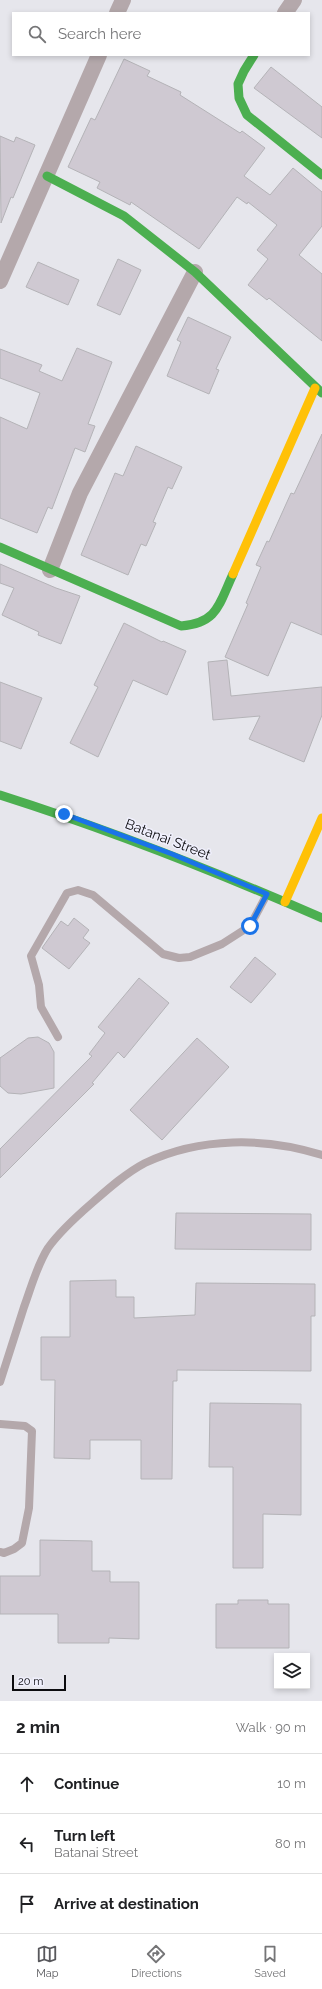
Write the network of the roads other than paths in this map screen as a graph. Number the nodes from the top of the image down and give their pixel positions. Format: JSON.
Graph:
{"nodes":[{"id":1,"x":123,"y":0,"type":"edge"},
{"id":2,"x":294,"y":0,"type":"edge"},
{"id":3,"x":118,"y":12,"type":"edge"},
{"id":4,"x":286,"y":12,"type":"edge"},
{"id":5,"x":99,"y":56,"type":"edge"},
{"id":6,"x":253,"y":56,"type":"edge"},
{"id":7,"x":322,"y":175,"type":"edge"},
{"id":8,"x":47,"y":176,"type":"junction"},
{"id":9,"x":195,"y":272,"type":"junction"},
{"id":10,"x":0,"y":282,"type":"edge"},
{"id":11,"x":318,"y":391,"type":"edge"},
{"id":12,"x":0,"y":547,"type":"edge"},
{"id":13,"x":50,"y":570,"type":"junction"},
{"id":14,"x":0,"y":795,"type":"edge"},
{"id":15,"x":322,"y":818,"type":"edge"},
{"id":16,"x":267,"y":894,"type":"junction"},
{"id":17,"x":285,"y":902,"type":"junction"},
{"id":18,"x":322,"y":918,"type":"edge"},
{"id":19,"x":58,"y":1037,"type":"dead end"},
{"id":20,"x":322,"y":1155,"type":"edge"},
{"id":21,"x":0,"y":1382,"type":"edge"},
{"id":22,"x":0,"y":1424,"type":"edge"},
{"id":23,"x":0,"y":1552,"type":"edge"}],
"edges":[{"from":1,"to":3,"type":"street"},
{"from":2,"to":4,"type":"street"},
{"from":5,"to":8,"type":"street"},
{"from":6,"to":7,"type":"street"},
{"from":8,"to":9,"type":"street"},
{"from":8,"to":10,"type":"street"},
{"from":9,"to":11,"type":"street"},
{"from":9,"to":13,"type":"street"},
{"from":11,"to":13,"type":"street"},
{"from":12,"to":13,"type":"street"},
{"from":14,"to":16,"type":"street","name":"Batanai Street"},
{"from":15,"to":17,"type":"street"},
{"from":16,"to":17,"type":"street","name":"Batanai Street"},
{"from":16,"to":19,"type":"lane"},
{"from":17,"to":18,"type":"street","name":"Batanai Street"},
{"from":20,"to":21,"type":"lane"},
{"from":22,"to":23,"type":"lane"}]}
